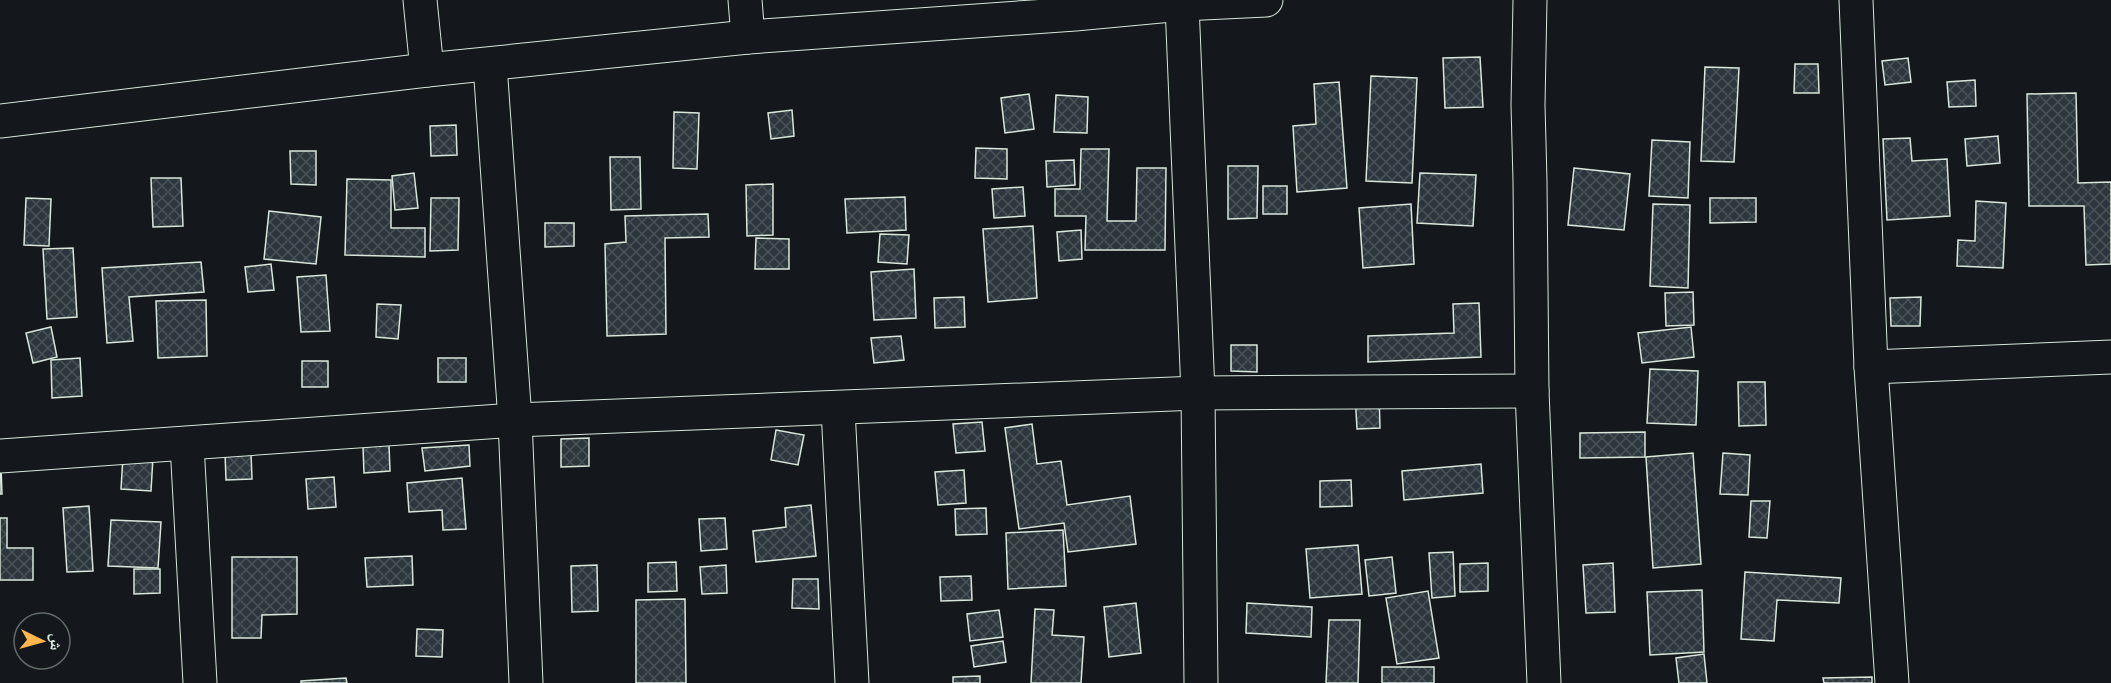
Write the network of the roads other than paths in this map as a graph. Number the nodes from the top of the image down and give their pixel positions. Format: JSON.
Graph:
{"nodes":[{"id":1,"x":420,"y":0,"type":"edge"},
{"id":2,"x":745,"y":0,"type":"edge"},
{"id":3,"x":1266,"y":0,"type":"edge"},
{"id":4,"x":1530,"y":0,"type":"edge"},
{"id":5,"x":1856,"y":0,"type":"edge"},
{"id":6,"x":1182,"y":4,"type":"junction"},
{"id":7,"x":1074,"y":7,"type":"edge"},
{"id":8,"x":748,"y":37,"type":"junction"},
{"id":9,"x":490,"y":65,"type":"junction"},
{"id":10,"x":427,"y":70,"type":"junction"},
{"id":11,"x":0,"y":121,"type":"edge"},
{"id":12,"x":2111,"y":357,"type":"edge"},
{"id":13,"x":1871,"y":367,"type":"junction"},
{"id":14,"x":1532,"y":391,"type":"junction"},
{"id":15,"x":1198,"y":393,"type":"junction"},
{"id":16,"x":838,"y":409,"type":"junction"},
{"id":17,"x":514,"y":420,"type":"junction"},
{"id":18,"x":187,"y":444,"type":"junction"},
{"id":19,"x":0,"y":456,"type":"edge"},
{"id":20,"x":200,"y":683,"type":"edge"},
{"id":21,"x":526,"y":683,"type":"edge"},
{"id":22,"x":852,"y":683,"type":"edge"},
{"id":23,"x":1202,"y":683,"type":"edge"},
{"id":24,"x":1544,"y":683,"type":"edge"},
{"id":25,"x":1892,"y":683,"type":"edge"}],
"edges":[{"from":1,"to":10,"type":"street"},
{"from":2,"to":8,"type":"street"},
{"from":3,"to":6,"type":"street"},
{"from":4,"to":14,"type":"street"},
{"from":5,"to":13,"type":"street"},
{"from":6,"to":7,"type":"street"},
{"from":6,"to":15,"type":"street"},
{"from":7,"to":8,"type":"street"},
{"from":8,"to":9,"type":"street"},
{"from":9,"to":10,"type":"street"},
{"from":9,"to":17,"type":"street"},
{"from":10,"to":11,"type":"street"},
{"from":12,"to":13,"type":"street"},
{"from":13,"to":25,"type":"street"},
{"from":14,"to":15,"type":"street"},
{"from":14,"to":24,"type":"street"},
{"from":15,"to":16,"type":"street"},
{"from":15,"to":23,"type":"street"},
{"from":16,"to":17,"type":"street"},
{"from":16,"to":22,"type":"street"},
{"from":17,"to":18,"type":"street"},
{"from":17,"to":21,"type":"street"},
{"from":18,"to":19,"type":"street"},
{"from":18,"to":20,"type":"street"}]}
